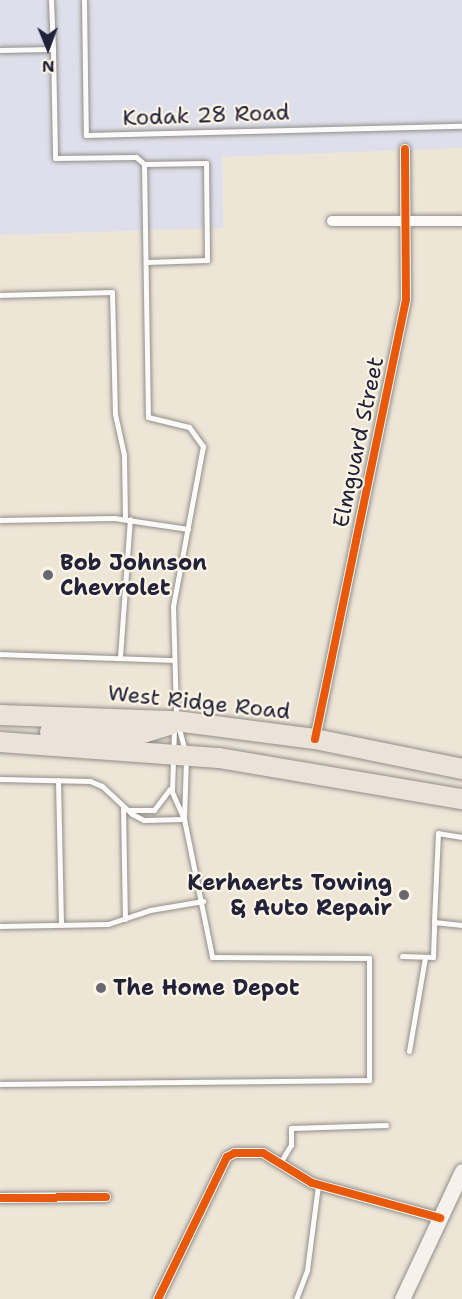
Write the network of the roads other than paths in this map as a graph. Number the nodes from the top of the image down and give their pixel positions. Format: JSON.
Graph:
{"nodes":[{"id":1,"x":51,"y":0,"type":"edge"},
{"id":2,"x":84,"y":0,"type":"edge"},
{"id":3,"x":53,"y":49,"type":"junction"},
{"id":4,"x":0,"y":50,"type":"edge"},
{"id":5,"x":462,"y":126,"type":"edge"},
{"id":6,"x":405,"y":149,"type":"dead end"},
{"id":7,"x":144,"y":164,"type":"junction"},
{"id":8,"x":462,"y":220,"type":"edge"},
{"id":9,"x":332,"y":221,"type":"dead end"},
{"id":10,"x":406,"y":221,"type":"junction"},
{"id":11,"x":146,"y":262,"type":"junction"},
{"id":12,"x":0,"y":295,"type":"edge"},
{"id":13,"x":128,"y":519,"type":"junction"},
{"id":14,"x":0,"y":520,"type":"edge"},
{"id":15,"x":188,"y":529,"type":"junction"},
{"id":16,"x":0,"y":654,"type":"edge"},
{"id":17,"x":120,"y":657,"type":"junction"},
{"id":18,"x":173,"y":660,"type":"junction"},
{"id":19,"x":0,"y":716,"type":"edge"},
{"id":20,"x":176,"y":721,"type":"junction"},
{"id":21,"x":315,"y":739,"type":"junction"},
{"id":22,"x":0,"y":742,"type":"edge"},
{"id":23,"x":178,"y":754,"type":"junction"},
{"id":24,"x":462,"y":769,"type":"edge"},
{"id":25,"x":0,"y":778,"type":"edge"},
{"id":26,"x":58,"y":780,"type":"junction"},
{"id":27,"x":171,"y":781,"type":"junction"},
{"id":28,"x":462,"y":799,"type":"edge"},
{"id":29,"x":125,"y":807,"type":"junction"},
{"id":30,"x":184,"y":819,"type":"junction"},
{"id":31,"x":462,"y":837,"type":"edge"},
{"id":32,"x":203,"y":901,"type":"junction"},
{"id":33,"x":125,"y":919,"type":"junction"},
{"id":34,"x":434,"y":922,"type":"junction"},
{"id":35,"x":61,"y":925,"type":"junction"},
{"id":36,"x":462,"y":925,"type":"edge"},
{"id":37,"x":0,"y":926,"type":"edge"},
{"id":38,"x":402,"y":956,"type":"dead end"},
{"id":39,"x":425,"y":957,"type":"junction"},
{"id":40,"x":409,"y":1051,"type":"dead end"},
{"id":41,"x":0,"y":1084,"type":"edge"},
{"id":42,"x":386,"y":1125,"type":"dead end"},
{"id":43,"x":280,"y":1163,"type":"junction"},
{"id":44,"x":462,"y":1171,"type":"edge"},
{"id":45,"x":318,"y":1185,"type":"junction"},
{"id":46,"x":106,"y":1197,"type":"dead end"},
{"id":47,"x":0,"y":1198,"type":"edge"},
{"id":48,"x":440,"y":1218,"type":"junction"},
{"id":49,"x":158,"y":1299,"type":"edge"},
{"id":50,"x":296,"y":1299,"type":"edge"},
{"id":51,"x":402,"y":1299,"type":"edge"}],
"edges":[{"from":1,"to":3,"type":"lane"},
{"from":2,"to":5,"type":"lane","name":"Kodak 28 Road"},
{"from":3,"to":4,"type":"lane"},
{"from":3,"to":7,"type":"lane"},
{"from":6,"to":10,"type":"street","name":"Elmguard Street"},
{"from":7,"to":11,"type":"lane"},
{"from":7,"to":11,"type":"lane"},
{"from":8,"to":10,"type":"street"},
{"from":9,"to":10,"type":"street"},
{"from":10,"to":21,"type":"street","name":"Elmguard Street"},
{"from":11,"to":15,"type":"lane"},
{"from":12,"to":13,"type":"lane"},
{"from":13,"to":14,"type":"lane"},
{"from":13,"to":15,"type":"lane"},
{"from":13,"to":17,"type":"lane"},
{"from":15,"to":18,"type":"lane"},
{"from":16,"to":17,"type":"lane"},
{"from":17,"to":18,"type":"lane"},
{"from":18,"to":20,"type":"lane"},
{"from":19,"to":20,"type":"highway","name":"West Ridge Road"},
{"from":20,"to":21,"type":"highway","name":"West Ridge Road"},
{"from":20,"to":22,"type":"highway"},
{"from":20,"to":23,"type":"lane"},
{"from":20,"to":23,"type":"lane"},
{"from":21,"to":24,"type":"highway","name":"West Ridge Road"},
{"from":22,"to":23,"type":"highway"},
{"from":23,"to":27,"type":"lane"},
{"from":23,"to":28,"type":"highway"},
{"from":23,"to":30,"type":"lane"},
{"from":25,"to":26,"type":"lane"},
{"from":26,"to":29,"type":"lane"},
{"from":26,"to":35,"type":"lane"},
{"from":27,"to":29,"type":"lane"},
{"from":27,"to":30,"type":"lane"},
{"from":29,"to":30,"type":"lane"},
{"from":29,"to":33,"type":"lane"},
{"from":30,"to":32,"type":"lane"},
{"from":31,"to":34,"type":"lane"},
{"from":32,"to":33,"type":"lane"},
{"from":32,"to":41,"type":"lane"},
{"from":33,"to":35,"type":"lane"},
{"from":34,"to":36,"type":"lane"},
{"from":34,"to":39,"type":"lane"},
{"from":35,"to":37,"type":"lane"},
{"from":38,"to":39,"type":"lane"},
{"from":39,"to":40,"type":"lane"},
{"from":42,"to":43,"type":"lane"},
{"from":43,"to":45,"type":"street"},
{"from":43,"to":49,"type":"street"},
{"from":44,"to":48,"type":"street"},
{"from":45,"to":48,"type":"street"},
{"from":45,"to":50,"type":"lane"},
{"from":46,"to":47,"type":"street"},
{"from":48,"to":51,"type":"street"}]}
